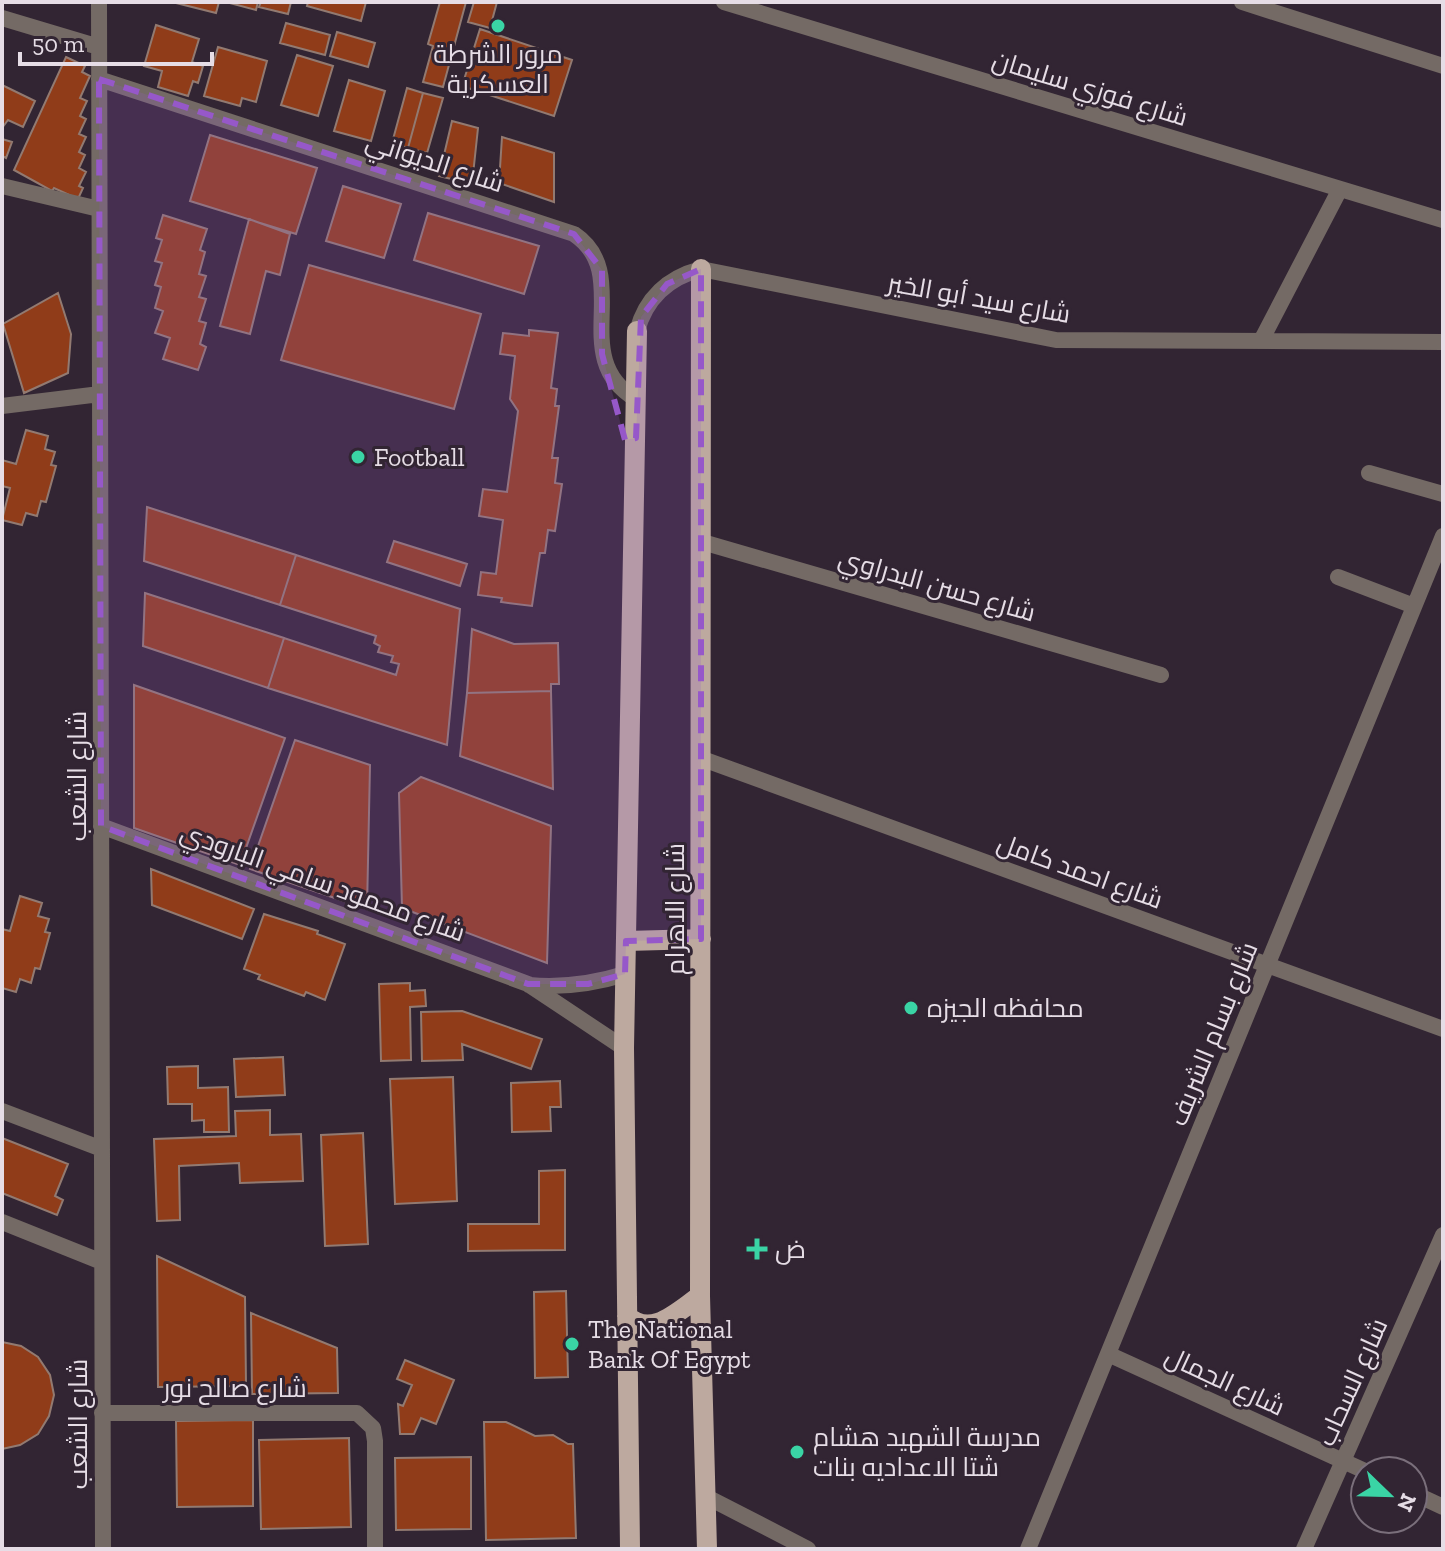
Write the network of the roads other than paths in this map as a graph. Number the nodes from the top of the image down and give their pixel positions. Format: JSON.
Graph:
{"nodes":[{"id":1,"x":99,"y":2,"type":"edge"},
{"id":2,"x":724,"y":2,"type":"edge"},
{"id":3,"x":1242,"y":2,"type":"edge"},
{"id":4,"x":2,"y":18,"type":"edge"},
{"id":5,"x":99,"y":47,"type":"junction"},
{"id":6,"x":1443,"y":66,"type":"edge"},
{"id":7,"x":99,"y":79,"type":"junction"},
{"id":8,"x":2,"y":186,"type":"edge"},
{"id":9,"x":1340,"y":189,"type":"junction"},
{"id":10,"x":99,"y":209,"type":"junction"},
{"id":11,"x":1443,"y":220,"type":"edge"},
{"id":12,"x":701,"y":269,"type":"junction"},
{"id":13,"x":637,"y":331,"type":"joint"},
{"id":14,"x":1262,"y":339,"type":"junction"},
{"id":15,"x":1443,"y":342,"type":"edge"},
{"id":16,"x":100,"y":394,"type":"junction"},
{"id":17,"x":636,"y":399,"type":"junction"},
{"id":18,"x":2,"y":406,"type":"edge"},
{"id":19,"x":1369,"y":473,"type":"dead end"},
{"id":20,"x":1443,"y":494,"type":"edge"},
{"id":21,"x":1443,"y":536,"type":"edge"},
{"id":22,"x":699,"y":541,"type":"junction"},
{"id":23,"x":1338,"y":577,"type":"dead end"},
{"id":24,"x":1414,"y":606,"type":"junction"},
{"id":25,"x":1161,"y":675,"type":"dead end"},
{"id":26,"x":700,"y":758,"type":"junction"},
{"id":27,"x":101,"y":826,"type":"junction"},
{"id":28,"x":701,"y":939,"type":"junction"},
{"id":29,"x":626,"y":941,"type":"junction"},
{"id":30,"x":1267,"y":965,"type":"junction"},
{"id":31,"x":625,"y":974,"type":"junction"},
{"id":32,"x":528,"y":984,"type":"junction"},
{"id":33,"x":1443,"y":1029,"type":"edge"},
{"id":34,"x":624,"y":1048,"type":"junction"},
{"id":35,"x":2,"y":1111,"type":"edge"},
{"id":36,"x":102,"y":1149,"type":"junction"},
{"id":37,"x":2,"y":1222,"type":"edge"},
{"id":38,"x":1443,"y":1235,"type":"edge"},
{"id":39,"x":102,"y":1262,"type":"junction"},
{"id":40,"x":700,"y":1296,"type":"junction"},
{"id":41,"x":627,"y":1316,"type":"junction"},
{"id":42,"x":1108,"y":1354,"type":"junction"},
{"id":43,"x":102,"y":1413,"type":"junction"},
{"id":44,"x":1343,"y":1461,"type":"junction"},
{"id":45,"x":1349,"y":1464,"type":"edge"},
{"id":46,"x":707,"y":1497,"type":"junction"},
{"id":47,"x":103,"y":1549,"type":"edge"},
{"id":48,"x":375,"y":1549,"type":"edge"},
{"id":49,"x":630,"y":1549,"type":"edge"},
{"id":50,"x":707,"y":1549,"type":"edge"},
{"id":51,"x":808,"y":1549,"type":"edge"},
{"id":52,"x":1028,"y":1549,"type":"edge"},
{"id":53,"x":1304,"y":1549,"type":"edge"}],
"edges":[{"from":1,"to":5,"type":"street","name":"شارع الشعب"},
{"from":2,"to":9,"type":"street","name":"شارع فوزي سليمان"},
{"from":3,"to":6,"type":"street"},
{"from":4,"to":5,"type":"street"},
{"from":5,"to":7,"type":"street","name":"شارع الشعب"},
{"from":7,"to":10,"type":"street","name":"شارع الشعب"},
{"from":7,"to":17,"type":"street","name":"شارع الديواني"},
{"from":8,"to":10,"type":"street"},
{"from":9,"to":11,"type":"street","name":"شارع فوزي سليمان"},
{"from":9,"to":14,"type":"street"},
{"from":10,"to":16,"type":"street","name":"شارع الشعب"},
{"from":12,"to":13,"type":"street"},
{"from":12,"to":14,"type":"street","name":"شارع سيد أبو الخير"},
{"from":12,"to":22,"type":"main road","name":"شارع الاهرام"},
{"from":13,"to":17,"type":"main road","name":"شارع الاهرام"},
{"from":14,"to":15,"type":"street","name":"شارع سيد أبو الخير"},
{"from":16,"to":18,"type":"street"},
{"from":16,"to":27,"type":"street","name":"شارع الشعب"},
{"from":17,"to":29,"type":"main road","name":"شارع الاهرام"},
{"from":19,"to":20,"type":"street"},
{"from":21,"to":24,"type":"street","name":"شارع بسام الشريف"},
{"from":22,"to":25,"type":"street","name":"شارع حسن البدراوي"},
{"from":22,"to":26,"type":"main road","name":"شارع الاهرام"},
{"from":23,"to":24,"type":"street"},
{"from":24,"to":30,"type":"street","name":"شارع بسام الشريف"},
{"from":26,"to":28,"type":"main road","name":"شارع الاهرام"},
{"from":26,"to":30,"type":"street","name":"شارع احمد كامل"},
{"from":27,"to":32,"type":"street","name":"شارع محمود سامي البارودي"},
{"from":27,"to":36,"type":"street","name":"شارع الشعب"},
{"from":28,"to":29,"type":"main road"},
{"from":28,"to":40,"type":"main road","name":"شارع الاهرام"},
{"from":29,"to":31,"type":"main road","name":"شارع الاهرام"},
{"from":30,"to":33,"type":"street","name":"شارع احمد كامل"},
{"from":30,"to":42,"type":"street","name":"شارع بسام الشريف"},
{"from":31,"to":32,"type":"street","name":"شارع محمود سامي البارودي"},
{"from":31,"to":34,"type":"main road","name":"شارع الاهرام"},
{"from":32,"to":34,"type":"street","name":"شارع محمود سامي البارودي"},
{"from":34,"to":41,"type":"main road","name":"شارع الاهرام"},
{"from":35,"to":36,"type":"street"},
{"from":36,"to":39,"type":"street","name":"شارع الشعب"},
{"from":37,"to":39,"type":"street"},
{"from":38,"to":44,"type":"street","name":"شارع السحاب"},
{"from":39,"to":43,"type":"street","name":"شارع الشعب"},
{"from":40,"to":41,"type":"main road"},
{"from":40,"to":46,"type":"main road","name":"شارع الاهرام"},
{"from":41,"to":49,"type":"main road","name":"شارع الاهرام"},
{"from":42,"to":44,"type":"street","name":"شارع الجمال"},
{"from":42,"to":52,"type":"street","name":"شارع بسام الشريف"},
{"from":43,"to":47,"type":"street","name":"شارع الشعب"},
{"from":43,"to":48,"type":"street","name":"شارع صالح نور"},
{"from":44,"to":45,"type":"street","name":"شارع الجمال"},
{"from":44,"to":53,"type":"street","name":"شارع السحاب"},
{"from":46,"to":50,"type":"main road","name":"شارع الاهرام"},
{"from":46,"to":51,"type":"street"}]}
